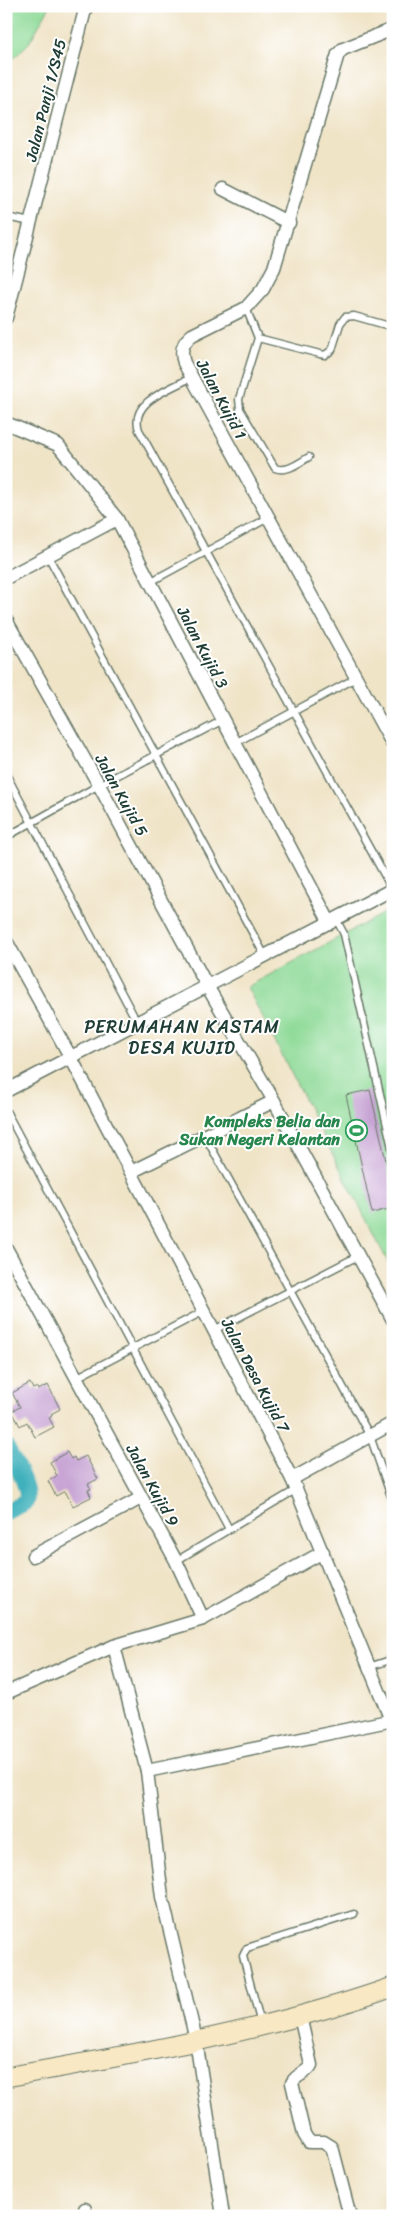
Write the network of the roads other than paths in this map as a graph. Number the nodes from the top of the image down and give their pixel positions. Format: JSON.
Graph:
{"nodes":[{"id":1,"x":86,"y":6,"type":"edge"},
{"id":2,"x":393,"y":29,"type":"edge"},
{"id":3,"x":223,"y":189,"type":"dead end"},
{"id":4,"x":6,"y":217,"type":"edge"},
{"id":5,"x":31,"y":222,"type":"junction"},
{"id":6,"x":289,"y":223,"type":"junction"},
{"id":7,"x":246,"y":308,"type":"junction"},
{"id":8,"x":6,"y":318,"type":"edge"},
{"id":9,"x":393,"y":327,"type":"edge"},
{"id":10,"x":258,"y":338,"type":"junction"},
{"id":11,"x":192,"y":378,"type":"junction"},
{"id":12,"x":6,"y":423,"type":"edge"},
{"id":13,"x":309,"y":457,"type":"dead end"},
{"id":14,"x":268,"y":518,"type":"junction"},
{"id":15,"x":117,"y":519,"type":"junction"},
{"id":16,"x":206,"y":552,"type":"junction"},
{"id":17,"x":48,"y":556,"type":"junction"},
{"id":18,"x":6,"y":578,"type":"edge"},
{"id":19,"x":150,"y":582,"type":"junction"},
{"id":20,"x":6,"y":620,"type":"edge"},
{"id":21,"x":356,"y":678,"type":"junction"},
{"id":22,"x":294,"y":712,"type":"junction"},
{"id":23,"x":223,"y":720,"type":"junction"},
{"id":24,"x":235,"y":743,"type":"junction"},
{"id":25,"x":393,"y":745,"type":"edge"},
{"id":26,"x":157,"y":755,"type":"junction"},
{"id":27,"x":6,"y":774,"type":"edge"},
{"id":28,"x":99,"y":785,"type":"junction"},
{"id":29,"x":32,"y":822,"type":"junction"},
{"id":30,"x":6,"y":837,"type":"edge"},
{"id":31,"x":392,"y":889,"type":"edge"},
{"id":32,"x":333,"y":921,"type":"junction"},
{"id":33,"x":6,"y":940,"type":"edge"},
{"id":34,"x":265,"y":956,"type":"junction"},
{"id":35,"x":207,"y":986,"type":"junction"},
{"id":36,"x":137,"y":1022,"type":"junction"},
{"id":37,"x":70,"y":1056,"type":"junction"},
{"id":38,"x":6,"y":1091,"type":"edge"},
{"id":39,"x":274,"y":1101,"type":"junction"},
{"id":40,"x":6,"y":1111,"type":"edge"},
{"id":41,"x":205,"y":1136,"type":"junction"},
{"id":42,"x":393,"y":1152,"type":"edge"},
{"id":43,"x":131,"y":1172,"type":"junction"},
{"id":44,"x":6,"y":1248,"type":"edge"},
{"id":45,"x":358,"y":1256,"type":"junction"},
{"id":46,"x":290,"y":1291,"type":"junction"},
{"id":47,"x":204,"y":1311,"type":"junction"},
{"id":48,"x":393,"y":1320,"type":"edge"},
{"id":49,"x":214,"y":1330,"type":"junction"},
{"id":50,"x":133,"y":1348,"type":"junction"},
{"id":51,"x":76,"y":1378,"type":"junction"},
{"id":52,"x":393,"y":1423,"type":"edge"},
{"id":53,"x":370,"y":1436,"type":"junction"},
{"id":54,"x":295,"y":1484,"type":"junction"},
{"id":55,"x":141,"y":1498,"type":"junction"},
{"id":56,"x":393,"y":1502,"type":"edge"},
{"id":57,"x":229,"y":1529,"type":"junction"},
{"id":58,"x":323,"y":1552,"type":"junction"},
{"id":59,"x":33,"y":1556,"type":"dead end"},
{"id":60,"x":176,"y":1561,"type":"junction"},
{"id":61,"x":203,"y":1619,"type":"junction"},
{"id":62,"x":114,"y":1646,"type":"junction"},
{"id":63,"x":393,"y":1659,"type":"edge"},
{"id":64,"x":369,"y":1667,"type":"junction"},
{"id":65,"x":6,"y":1693,"type":"edge"},
{"id":66,"x":392,"y":1720,"type":"edge"},
{"id":67,"x":147,"y":1771,"type":"junction"},
{"id":68,"x":354,"y":1914,"type":"dead end"},
{"id":69,"x":393,"y":1987,"type":"edge"},
{"id":70,"x":300,"y":2016,"type":"junction"},
{"id":71,"x":262,"y":2025,"type":"junction"},
{"id":72,"x":196,"y":2040,"type":"junction"},
{"id":73,"x":6,"y":2077,"type":"edge"},
{"id":74,"x":223,"y":2216,"type":"edge"},
{"id":75,"x":350,"y":2216,"type":"edge"}],
"edges":[{"from":1,"to":5,"type":"street","name":"Jalan Panji 1/S45"},
{"from":2,"to":6,"type":"street","name":"Jalan Kujid 1"},
{"from":3,"to":6,"type":"street"},
{"from":4,"to":5,"type":"lane"},
{"from":5,"to":8,"type":"street","name":"Jalan Panji 1/S45"},
{"from":6,"to":7,"type":"street","name":"Jalan Kujid 1"},
{"from":7,"to":10,"type":"lane"},
{"from":7,"to":11,"type":"street","name":"Jalan Kujid 1"},
{"from":9,"to":10,"type":"lane"},
{"from":10,"to":13,"type":"lane"},
{"from":11,"to":14,"type":"street","name":"Jalan Kujid 1"},
{"from":11,"to":16,"type":"lane"},
{"from":12,"to":15,"type":"street","name":"Jalan Kujid 3"},
{"from":14,"to":16,"type":"lane"},
{"from":14,"to":21,"type":"street","name":"Jalan Kujid 1"},
{"from":15,"to":17,"type":"street"},
{"from":15,"to":19,"type":"street","name":"Jalan Kujid 3"},
{"from":16,"to":19,"type":"lane"},
{"from":16,"to":22,"type":"lane"},
{"from":17,"to":18,"type":"street"},
{"from":17,"to":26,"type":"lane"},
{"from":19,"to":23,"type":"street","name":"Jalan Kujid 3"},
{"from":20,"to":28,"type":"street","name":"Jalan Kujid 5"},
{"from":21,"to":22,"type":"lane"},
{"from":21,"to":25,"type":"street","name":"Jalan Kujid 1"},
{"from":22,"to":24,"type":"lane"},
{"from":22,"to":31,"type":"lane"},
{"from":23,"to":24,"type":"street","name":"Jalan Kujid 3"},
{"from":23,"to":26,"type":"lane"},
{"from":24,"to":32,"type":"street","name":"Jalan Kujid 3"},
{"from":26,"to":28,"type":"lane"},
{"from":26,"to":34,"type":"lane"},
{"from":27,"to":29,"type":"lane"},
{"from":28,"to":29,"type":"lane"},
{"from":28,"to":35,"type":"street","name":"Jalan Kujid 5"},
{"from":29,"to":30,"type":"lane"},
{"from":29,"to":36,"type":"lane"},
{"from":31,"to":32,"type":"street"},
{"from":32,"to":34,"type":"street"},
{"from":32,"to":42,"type":"lane"},
{"from":33,"to":37,"type":"street","name":"Jalan Desa Kujid 7"},
{"from":34,"to":35,"type":"street"},
{"from":35,"to":36,"type":"street"},
{"from":35,"to":39,"type":"street","name":"Jalan Kujid 5"},
{"from":36,"to":37,"type":"street"},
{"from":37,"to":38,"type":"street"},
{"from":37,"to":43,"type":"street","name":"Jalan Desa Kujid 7"},
{"from":39,"to":41,"type":"street"},
{"from":39,"to":45,"type":"street","name":"Jalan Kujid 5"},
{"from":40,"to":50,"type":"lane"},
{"from":41,"to":43,"type":"street"},
{"from":41,"to":46,"type":"lane"},
{"from":43,"to":47,"type":"street","name":"Jalan Desa Kujid 7"},
{"from":44,"to":51,"type":"street","name":"Jalan Kujid 9"},
{"from":45,"to":46,"type":"lane"},
{"from":45,"to":48,"type":"street","name":"Jalan Kujid 5"},
{"from":46,"to":49,"type":"lane"},
{"from":46,"to":53,"type":"lane"},
{"from":47,"to":49,"type":"street","name":"Jalan Desa Kujid 7"},
{"from":47,"to":50,"type":"lane"},
{"from":49,"to":54,"type":"street","name":"Jalan Desa Kujid 7"},
{"from":50,"to":51,"type":"lane"},
{"from":50,"to":57,"type":"lane"},
{"from":51,"to":55,"type":"street","name":"Jalan Kujid 9"},
{"from":52,"to":53,"type":"street"},
{"from":53,"to":54,"type":"street"},
{"from":53,"to":56,"type":"lane"},
{"from":54,"to":57,"type":"lane"},
{"from":54,"to":58,"type":"street","name":"Jalan Desa Kujid 7"},
{"from":55,"to":59,"type":"street"},
{"from":55,"to":60,"type":"street","name":"Jalan Kujid 9"},
{"from":57,"to":60,"type":"lane"},
{"from":58,"to":61,"type":"street"},
{"from":58,"to":64,"type":"street","name":"Jalan Desa Kujid 7"},
{"from":60,"to":61,"type":"street","name":"Jalan Kujid 9"},
{"from":61,"to":62,"type":"street"},
{"from":62,"to":65,"type":"street"},
{"from":62,"to":67,"type":"street"},
{"from":63,"to":64,"type":"lane"},
{"from":64,"to":66,"type":"street","name":"Jalan Desa Kujid 7"},
{"from":66,"to":67,"type":"street"},
{"from":67,"to":72,"type":"street"},
{"from":68,"to":71,"type":"lane"},
{"from":69,"to":70,"type":"main road"},
{"from":70,"to":71,"type":"main road"},
{"from":70,"to":75,"type":"street"},
{"from":71,"to":72,"type":"main road"},
{"from":72,"to":73,"type":"main road"},
{"from":72,"to":74,"type":"street"}]}
